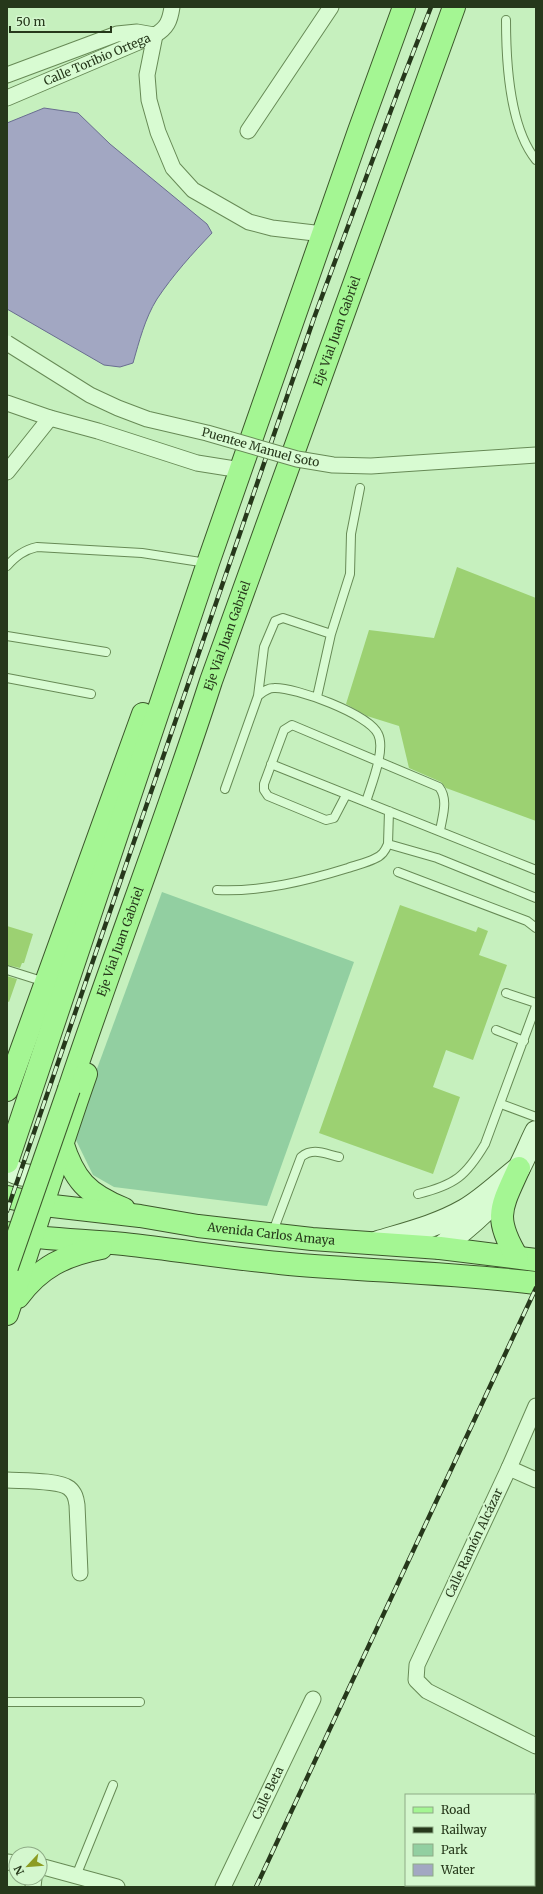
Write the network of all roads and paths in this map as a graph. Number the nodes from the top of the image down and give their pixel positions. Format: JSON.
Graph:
{"nodes":[{"id":1,"x":172,"y":7,"type":"edge"},
{"id":2,"x":331,"y":7,"type":"edge"},
{"id":3,"x":404,"y":7,"type":"edge"},
{"id":4,"x":454,"y":7,"type":"edge"},
{"id":5,"x":506,"y":20,"type":"dead end"},
{"id":6,"x":155,"y":36,"type":"junction"},
{"id":7,"x":7,"y":75,"type":"edge"},
{"id":8,"x":7,"y":98,"type":"edge"},
{"id":9,"x":248,"y":131,"type":"dead end"},
{"id":10,"x":536,"y":160,"type":"edge"},
{"id":11,"x":323,"y":234,"type":"junction"},
{"id":12,"x":7,"y":343,"type":"edge"},
{"id":13,"x":7,"y":403,"type":"edge"},
{"id":14,"x":50,"y":418,"type":"junction"},
{"id":15,"x":536,"y":454,"type":"edge"},
{"id":16,"x":241,"y":470,"type":"junction"},
{"id":17,"x":7,"y":472,"type":"edge"},
{"id":18,"x":360,"y":488,"type":"dead end"},
{"id":19,"x":208,"y":563,"type":"junction"},
{"id":20,"x":7,"y":566,"type":"edge"},
{"id":21,"x":190,"y":616,"type":"junction"},
{"id":22,"x":331,"y":634,"type":"junction"},
{"id":23,"x":7,"y":636,"type":"edge"},
{"id":24,"x":106,"y":652,"type":"dead end"},
{"id":25,"x":7,"y":678,"type":"edge"},
{"id":26,"x":211,"y":681,"type":"junction"},
{"id":27,"x":91,"y":694,"type":"dead end"},
{"id":28,"x":258,"y":696,"type":"junction"},
{"id":29,"x":317,"y":697,"type":"junction"},
{"id":30,"x":378,"y":761,"type":"junction"},
{"id":31,"x":271,"y":764,"type":"junction"},
{"id":32,"x":225,"y":789,"type":"dead end"},
{"id":33,"x":346,"y":795,"type":"junction"},
{"id":34,"x":366,"y":802,"type":"junction"},
{"id":35,"x":389,"y":811,"type":"junction"},
{"id":36,"x":440,"y":831,"type":"junction"},
{"id":37,"x":388,"y":844,"type":"junction"},
{"id":38,"x":536,"y":870,"type":"edge"},
{"id":39,"x":398,"y":872,"type":"dead end"},
{"id":40,"x":217,"y":890,"type":"dead end"},
{"id":41,"x":536,"y":898,"type":"edge"},
{"id":42,"x":536,"y":928,"type":"edge"},
{"id":43,"x":7,"y":970,"type":"edge"},
{"id":44,"x":46,"y":982,"type":"junction"},
{"id":45,"x":506,"y":993,"type":"dead end"},
{"id":46,"x":536,"y":1002,"type":"edge"},
{"id":47,"x":536,"y":1006,"type":"edge"},
{"id":48,"x":496,"y":1030,"type":"dead end"},
{"id":49,"x":524,"y":1041,"type":"junction"},
{"id":50,"x":8,"y":1082,"type":"edge"},
{"id":51,"x":501,"y":1104,"type":"junction"},
{"id":52,"x":536,"y":1117,"type":"edge"},
{"id":53,"x":536,"y":1132,"type":"edge"},
{"id":54,"x":62,"y":1142,"type":"junction"},
{"id":55,"x":338,"y":1157,"type":"dead end"},
{"id":56,"x":7,"y":1162,"type":"edge"},
{"id":57,"x":7,"y":1168,"type":"edge"},
{"id":58,"x":519,"y":1168,"type":"junction"},
{"id":59,"x":52,"y":1175,"type":"junction"},
{"id":60,"x":418,"y":1194,"type":"dead end"},
{"id":61,"x":7,"y":1197,"type":"edge"},
{"id":62,"x":44,"y":1205,"type":"junction"},
{"id":63,"x":140,"y":1216,"type":"junction"},
{"id":64,"x":198,"y":1226,"type":"junction"},
{"id":65,"x":7,"y":1233,"type":"edge"},
{"id":66,"x":272,"y":1235,"type":"junction"},
{"id":67,"x":34,"y":1238,"type":"junction"},
{"id":68,"x":312,"y":1239,"type":"junction"},
{"id":69,"x":375,"y":1243,"type":"junction"},
{"id":70,"x":124,"y":1244,"type":"junction"},
{"id":71,"x":440,"y":1248,"type":"junction"},
{"id":72,"x":196,"y":1254,"type":"junction"},
{"id":73,"x":526,"y":1258,"type":"edge"},
{"id":74,"x":310,"y":1265,"type":"junction"},
{"id":75,"x":7,"y":1267,"type":"edge"},
{"id":76,"x":345,"y":1268,"type":"junction"},
{"id":77,"x":536,"y":1283,"type":"edge"},
{"id":78,"x":8,"y":1308,"type":"edge"},
{"id":79,"x":536,"y":1406,"type":"edge"},
{"id":80,"x":509,"y":1468,"type":"junction"},
{"id":81,"x":7,"y":1480,"type":"edge"},
{"id":82,"x":536,"y":1480,"type":"edge"},
{"id":83,"x":80,"y":1573,"type":"dead end"},
{"id":84,"x":313,"y":1699,"type":"dead end"},
{"id":85,"x":7,"y":1702,"type":"edge"},
{"id":86,"x":140,"y":1702,"type":"dead end"},
{"id":87,"x":536,"y":1746,"type":"edge"},
{"id":88,"x":113,"y":1785,"type":"dead end"},
{"id":89,"x":48,"y":1868,"type":"edge"},
{"id":90,"x":76,"y":1876,"type":"junction"},
{"id":91,"x":117,"y":1887,"type":"edge"},
{"id":92,"x":223,"y":1887,"type":"edge"}],
"edges":[{"from":1,"to":6,"type":"street","name":"Calle Toribio Ortega"},
{"from":2,"to":9,"type":"street"},
{"from":3,"to":11,"type":"main road"},
{"from":4,"to":26,"type":"main road","name":"Eje Vial Juan Gabriel"},
{"from":5,"to":10,"type":"lane"},
{"from":6,"to":7,"type":"street"},
{"from":6,"to":8,"type":"street","name":"Calle Toribio Ortega"},
{"from":6,"to":11,"type":"street"},
{"from":11,"to":16,"type":"main road"},
{"from":12,"to":15,"type":"street","name":"Puentee Manuel Soto","bridge":true},
{"from":13,"to":14,"type":"street"},
{"from":14,"to":16,"type":"street"},
{"from":14,"to":17,"type":"street"},
{"from":16,"to":19,"type":"main road"},
{"from":18,"to":22,"type":"lane"},
{"from":19,"to":20,"type":"lane"},
{"from":19,"to":21,"type":"main road"},
{"from":21,"to":44,"type":"main road"},
{"from":21,"to":56,"type":"main road"},
{"from":22,"to":28,"type":"lane"},
{"from":22,"to":29,"type":"lane"},
{"from":23,"to":24,"type":"lane"},
{"from":25,"to":27,"type":"lane"},
{"from":26,"to":54,"type":"main road"},
{"from":26,"to":75,"type":"main road","name":"Eje Vial Juan Gabriel","bridge":true},
{"from":28,"to":29,"type":"lane"},
{"from":28,"to":32,"type":"lane"},
{"from":29,"to":30,"type":"lane"},
{"from":30,"to":31,"type":"lane"},
{"from":30,"to":34,"type":"lane"},
{"from":30,"to":36,"type":"lane"},
{"from":31,"to":33,"type":"lane"},
{"from":31,"to":33,"type":"lane"},
{"from":33,"to":34,"type":"lane"},
{"from":34,"to":35,"type":"lane"},
{"from":35,"to":36,"type":"lane"},
{"from":35,"to":37,"type":"lane"},
{"from":36,"to":38,"type":"lane"},
{"from":37,"to":40,"type":"lane"},
{"from":37,"to":41,"type":"lane"},
{"from":39,"to":42,"type":"lane"},
{"from":43,"to":44,"type":"lane"},
{"from":44,"to":50,"type":"main road"},
{"from":45,"to":46,"type":"lane"},
{"from":47,"to":49,"type":"lane"},
{"from":48,"to":49,"type":"lane"},
{"from":49,"to":51,"type":"lane"},
{"from":51,"to":52,"type":"lane"},
{"from":51,"to":60,"type":"lane"},
{"from":53,"to":58,"type":"main road"},
{"from":54,"to":59,"type":"main road"},
{"from":54,"to":63,"type":"main road"},
{"from":55,"to":66,"type":"lane"},
{"from":57,"to":59,"type":"main road"},
{"from":58,"to":69,"type":"main road"},
{"from":58,"to":71,"type":"main road"},
{"from":58,"to":73,"type":"main road"},
{"from":59,"to":62,"type":"main road"},
{"from":61,"to":62,"type":"main road","name":"Avenida Carlos Amaya"},
{"from":62,"to":63,"type":"main road","name":"Avenida Carlos Amaya"},
{"from":62,"to":67,"type":"main road"},
{"from":63,"to":64,"type":"main road","name":"Avenida Carlos Amaya"},
{"from":64,"to":66,"type":"main road","name":"Avenida Carlos Amaya"},
{"from":64,"to":72,"type":"main road"},
{"from":65,"to":67,"type":"main road"},
{"from":66,"to":68,"type":"main road","name":"Avenida Carlos Amaya"},
{"from":67,"to":70,"type":"main road"},
{"from":67,"to":78,"type":"main road"},
{"from":68,"to":69,"type":"main road","name":"Avenida Carlos Amaya"},
{"from":68,"to":74,"type":"main road"},
{"from":69,"to":71,"type":"main road","name":"Avenida Carlos Amaya"},
{"from":70,"to":72,"type":"main road"},
{"from":70,"to":78,"type":"main road"},
{"from":71,"to":73,"type":"main road","name":"Avenida Carlos Amaya"},
{"from":71,"to":76,"type":"main road"},
{"from":72,"to":74,"type":"main road"},
{"from":74,"to":76,"type":"main road"},
{"from":76,"to":77,"type":"main road"},
{"from":79,"to":80,"type":"street","name":"Calle Ramón Alcázar"},
{"from":80,"to":82,"type":"street"},
{"from":80,"to":87,"type":"street","name":"Calle Ramón Alcázar"},
{"from":81,"to":83,"type":"street"},
{"from":84,"to":92,"type":"street","name":"Calle Beta"},
{"from":85,"to":86,"type":"lane"},
{"from":88,"to":90,"type":"lane"},
{"from":89,"to":90,"type":"street"},
{"from":90,"to":91,"type":"street"}]}
